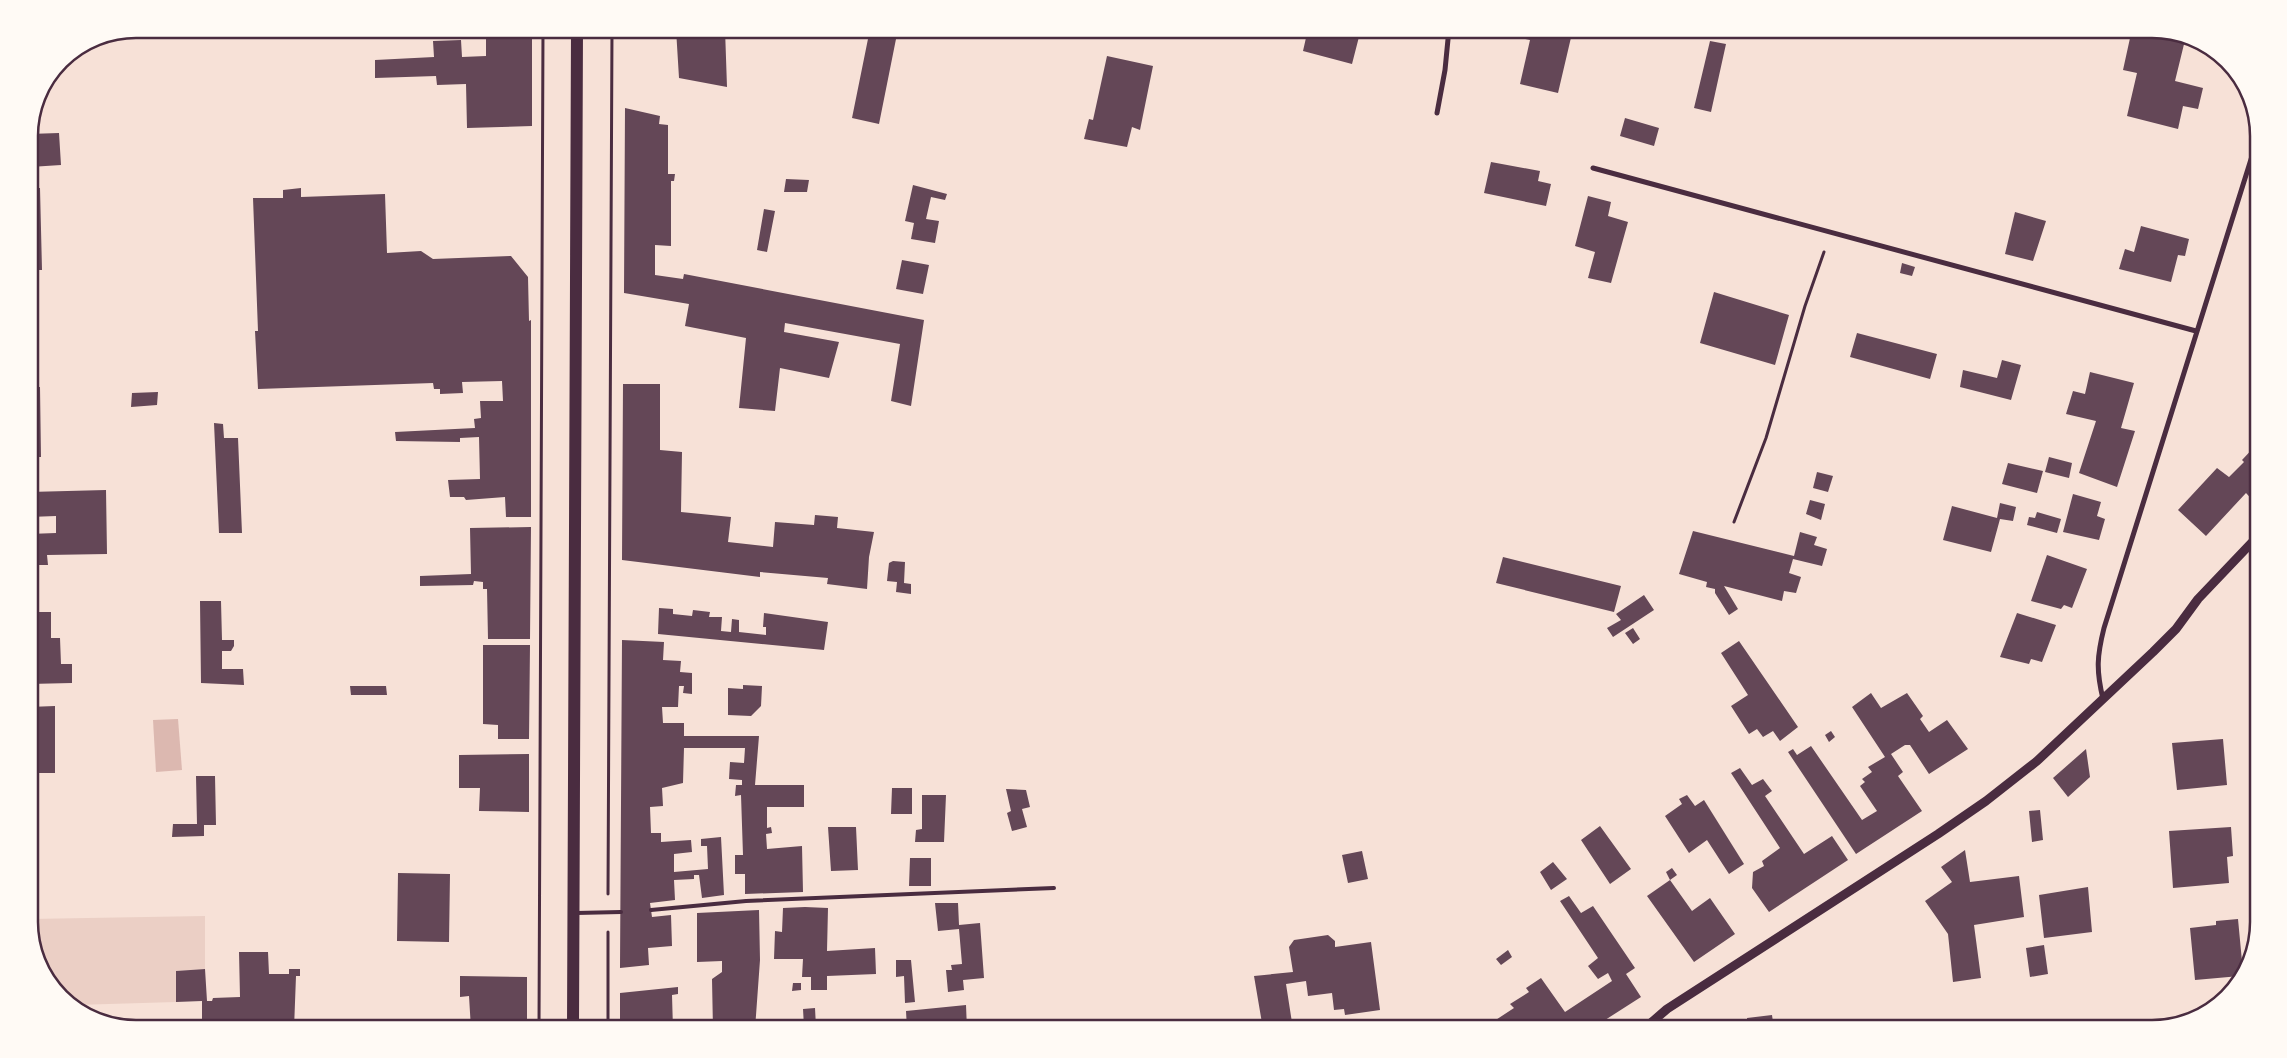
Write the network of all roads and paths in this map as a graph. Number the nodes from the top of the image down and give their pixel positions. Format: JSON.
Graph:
{"nodes":[{"id":1,"x":544,"y":38,"type":"edge"},
{"id":2,"x":577,"y":38,"type":"edge"},
{"id":3,"x":612,"y":38,"type":"edge"},
{"id":4,"x":1448,"y":38,"type":"edge"},
{"id":5,"x":1438,"y":113,"type":"dead end"},
{"id":6,"x":2249,"y":165,"type":"edge"},
{"id":7,"x":1593,"y":168,"type":"dead end"},
{"id":8,"x":1831,"y":232,"type":"junction"},
{"id":9,"x":2196,"y":331,"type":"junction"},
{"id":10,"x":1734,"y":522,"type":"dead end"},
{"id":11,"x":2250,"y":545,"type":"edge"},
{"id":12,"x":2103,"y":700,"type":"junction"},
{"id":13,"x":1054,"y":888,"type":"dead end"},
{"id":14,"x":651,"y":910,"type":"dead end"},
{"id":15,"x":621,"y":912,"type":"dead end"},
{"id":16,"x":573,"y":913,"type":"junction"},
{"id":17,"x":608,"y":913,"type":"junction"},
{"id":18,"x":538,"y":1020,"type":"edge"},
{"id":19,"x":573,"y":1020,"type":"edge"},
{"id":20,"x":608,"y":1020,"type":"edge"},
{"id":21,"x":1654,"y":1020,"type":"edge"}],
"edges":[{"from":1,"to":18,"type":"path"},
{"from":2,"to":16,"type":"main road"},
{"from":3,"to":17,"type":"path"},
{"from":4,"to":5,"type":"street"},
{"from":6,"to":9,"type":"street"},
{"from":7,"to":8,"type":"street"},
{"from":8,"to":9,"type":"street"},
{"from":8,"to":10,"type":"path"},
{"from":9,"to":12,"type":"street"},
{"from":11,"to":12,"type":"street"},
{"from":12,"to":21,"type":"street"},
{"from":13,"to":14,"type":"lane"},
{"from":15,"to":17,"type":"lane"},
{"from":16,"to":17,"type":"lane"},
{"from":16,"to":19,"type":"main road"},
{"from":17,"to":20,"type":"path"}]}
